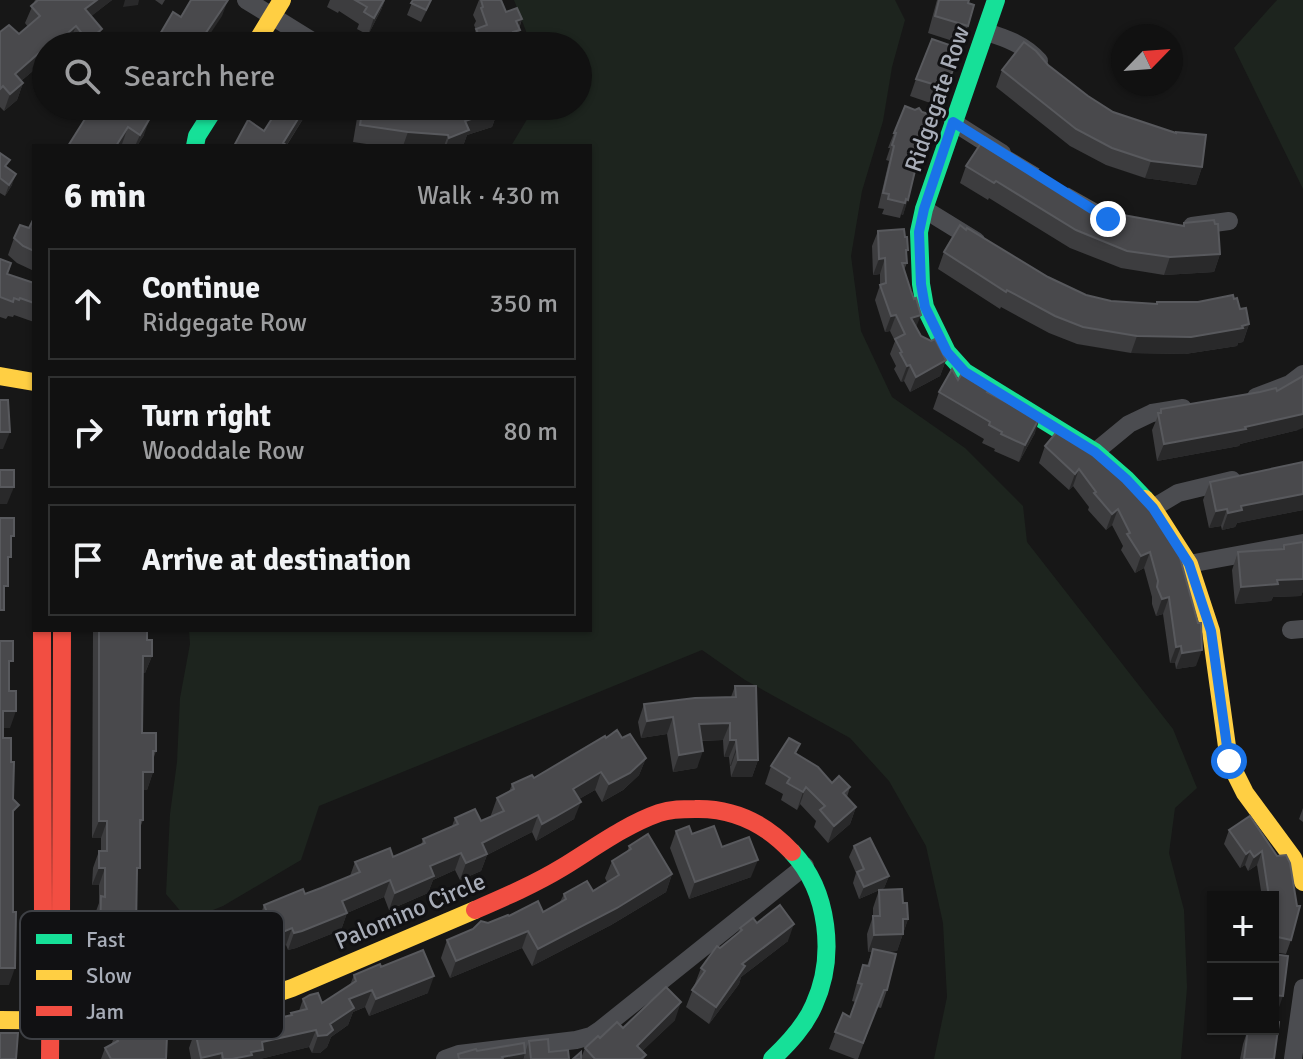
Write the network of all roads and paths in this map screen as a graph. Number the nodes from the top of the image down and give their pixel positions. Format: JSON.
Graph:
{"nodes":[{"id":1,"x":246,"y":0,"type":"edge"},
{"id":2,"x":996,"y":0,"type":"edge"},
{"id":3,"x":277,"y":8,"type":"edge"},
{"id":4,"x":262,"y":32,"type":"edge"},
{"id":5,"x":304,"y":32,"type":"edge"},
{"id":6,"x":986,"y":32,"type":"junction"},
{"id":7,"x":1049,"y":73,"type":"edge"},
{"id":8,"x":208,"y":120,"type":"edge"},
{"id":9,"x":953,"y":122,"type":"junction"},
{"id":10,"x":196,"y":141,"type":"edge"},
{"id":11,"x":1016,"y":161,"type":"edge"},
{"id":12,"x":924,"y":209,"type":"junction"},
{"id":13,"x":1229,"y":221,"type":"dead end"},
{"id":14,"x":1171,"y":229,"type":"edge"},
{"id":15,"x":990,"y":249,"type":"edge"},
{"id":16,"x":1303,"y":374,"type":"edge"},
{"id":17,"x":0,"y":376,"type":"edge"},
{"id":18,"x":32,"y":382,"type":"edge"},
{"id":19,"x":1232,"y":401,"type":"edge"},
{"id":20,"x":1206,"y":405,"type":"edge"},
{"id":21,"x":1095,"y":452,"type":"junction"},
{"id":22,"x":1256,"y":475,"type":"edge"},
{"id":23,"x":1153,"y":508,"type":"junction"},
{"id":24,"x":1303,"y":543,"type":"edge"},
{"id":25,"x":1189,"y":564,"type":"junction"},
{"id":26,"x":42,"y":632,"type":"edge"},
{"id":27,"x":62,"y":632,"type":"edge"},
{"id":28,"x":805,"y":866,"type":"junction"},
{"id":29,"x":1303,"y":882,"type":"edge"},
{"id":30,"x":43,"y":911,"type":"edge"},
{"id":31,"x":61,"y":911,"type":"edge"},
{"id":32,"x":1303,"y":988,"type":"edge"},
{"id":33,"x":284,"y":990,"type":"edge"},
{"id":34,"x":1300,"y":1029,"type":"edge"},
{"id":35,"x":49,"y":1039,"type":"edge"},
{"id":36,"x":50,"y":1059,"type":"edge"},
{"id":37,"x":445,"y":1059,"type":"edge"},
{"id":38,"x":772,"y":1059,"type":"edge"},
{"id":39,"x":1293,"y":1059,"type":"edge"}],
"edges":[{"from":1,"to":3,"type":"street"},
{"from":2,"to":6,"type":"street","name":"Ridgegate Row"},
{"from":3,"to":4,"type":"street"},
{"from":3,"to":5,"type":"street"},
{"from":6,"to":7,"type":"street"},
{"from":6,"to":9,"type":"street","name":"Ridgegate Row"},
{"from":8,"to":10,"type":"street"},
{"from":9,"to":11,"type":"street"},
{"from":9,"to":12,"type":"street","name":"Ridgegate Row"},
{"from":12,"to":15,"type":"street"},
{"from":12,"to":21,"type":"street","name":"Ridgegate Row"},
{"from":13,"to":14,"type":"street"},
{"from":16,"to":19,"type":"street"},
{"from":17,"to":18,"type":"street"},
{"from":20,"to":21,"type":"street"},
{"from":21,"to":23,"type":"street","name":"Ridgegate Row"},
{"from":22,"to":23,"type":"street"},
{"from":23,"to":25,"type":"street","name":"Ridgegate Row"},
{"from":24,"to":25,"type":"street"},
{"from":25,"to":29,"type":"street","name":"Ridgegate Row"},
{"from":26,"to":30,"type":"street"},
{"from":27,"to":31,"type":"street"},
{"from":28,"to":33,"type":"street","name":"Palomino Circle"},
{"from":28,"to":37,"type":"street"},
{"from":28,"to":38,"type":"street"},
{"from":32,"to":34,"type":"street"},
{"from":34,"to":39,"type":"street"},
{"from":35,"to":36,"type":"street"}]}
